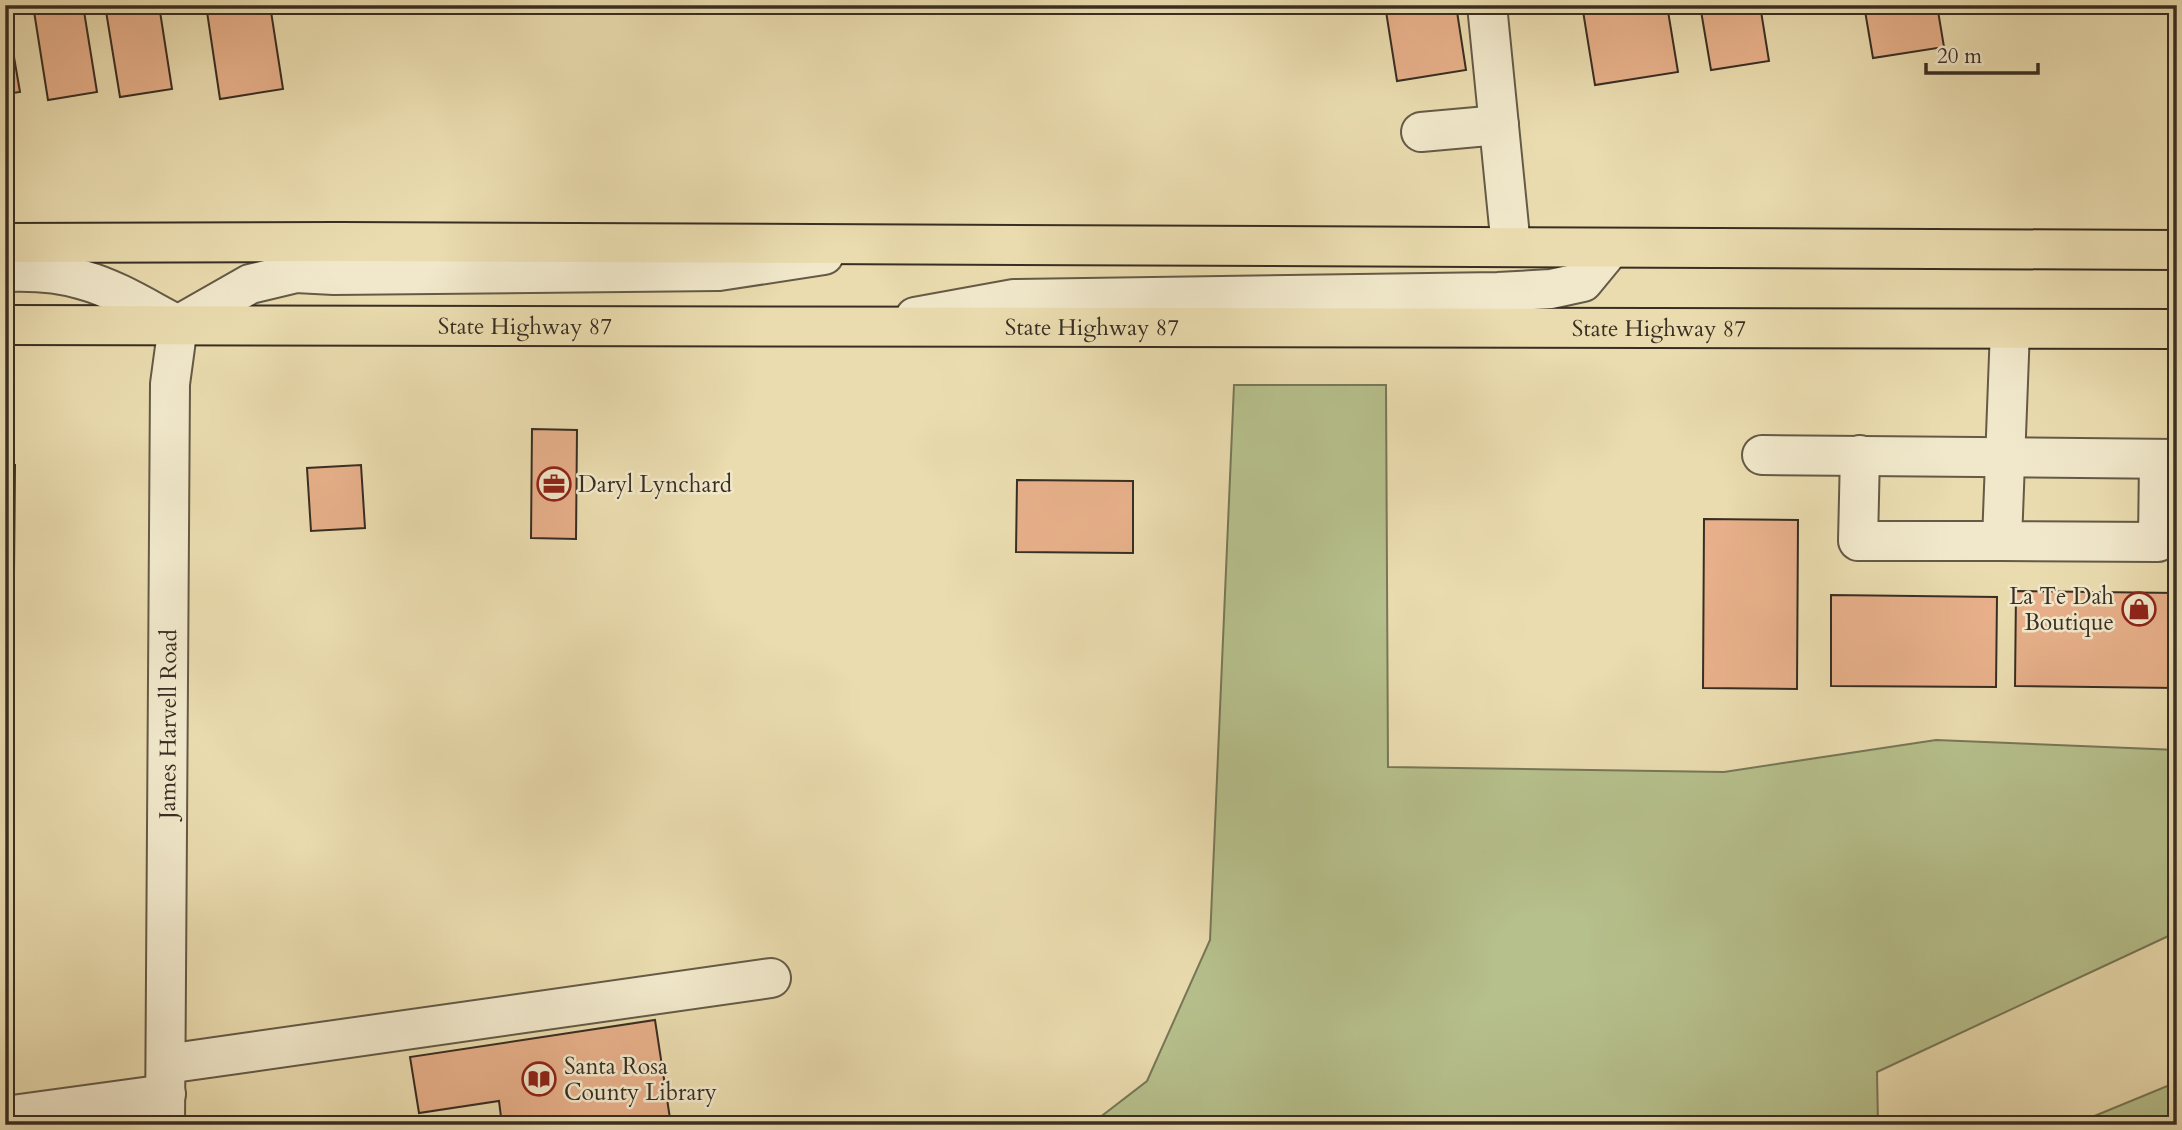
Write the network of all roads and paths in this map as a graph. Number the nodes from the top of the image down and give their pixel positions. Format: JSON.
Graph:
{"nodes":[{"id":1,"x":1487,"y":5,"type":"edge"},
{"id":2,"x":1499,"y":125,"type":"junction"},
{"id":3,"x":1421,"y":132,"type":"dead end"},
{"id":4,"x":5,"y":243,"type":"edge"},
{"id":5,"x":891,"y":245,"type":"junction"},
{"id":6,"x":1511,"y":247,"type":"junction"},
{"id":7,"x":1611,"y":248,"type":"junction"},
{"id":8,"x":2177,"y":250,"type":"edge"},
{"id":9,"x":5,"y":272,"type":"edge"},
{"id":10,"x":5,"y":324,"type":"edge"},
{"id":11,"x":178,"y":325,"type":"junction"},
{"id":12,"x":864,"y":326,"type":"junction"},
{"id":13,"x":2010,"y":329,"type":"junction"},
{"id":14,"x":2177,"y":329,"type":"edge"},
{"id":15,"x":1762,"y":455,"type":"dead end"},
{"id":16,"x":1860,"y":455,"type":"junction"},
{"id":17,"x":2006,"y":456,"type":"junction"},
{"id":18,"x":2168,"y":459,"type":"edge"},
{"id":19,"x":2002,"y":541,"type":"junction"},
{"id":20,"x":771,"y":978,"type":"dead end"},
{"id":21,"x":166,"y":1094,"type":"edge"},
{"id":22,"x":5,"y":1115,"type":"edge"}],
"edges":[{"from":1,"to":2,"type":"street"},
{"from":2,"to":3,"type":"street"},
{"from":2,"to":6,"type":"street"},
{"from":4,"to":5,"type":"highway"},
{"from":5,"to":6,"type":"highway"},
{"from":5,"to":11,"type":"street"},
{"from":6,"to":7,"type":"highway"},
{"from":7,"to":8,"type":"highway"},
{"from":7,"to":12,"type":"street"},
{"from":9,"to":11,"type":"street"},
{"from":10,"to":11,"type":"highway","name":"State Highway 87"},
{"from":11,"to":12,"type":"highway","name":"State Highway 87"},
{"from":11,"to":21,"type":"street","name":"James Harvell Road"},
{"from":12,"to":13,"type":"highway","name":"State Highway 87"},
{"from":13,"to":14,"type":"highway","name":"State Highway 87"},
{"from":13,"to":17,"type":"street"},
{"from":15,"to":16,"type":"street"},
{"from":16,"to":17,"type":"street"},
{"from":16,"to":19,"type":"street"},
{"from":17,"to":18,"type":"street"},
{"from":17,"to":19,"type":"street"},
{"from":18,"to":19,"type":"street"},
{"from":20,"to":21,"type":"street"},
{"from":21,"to":22,"type":"street"}]}
